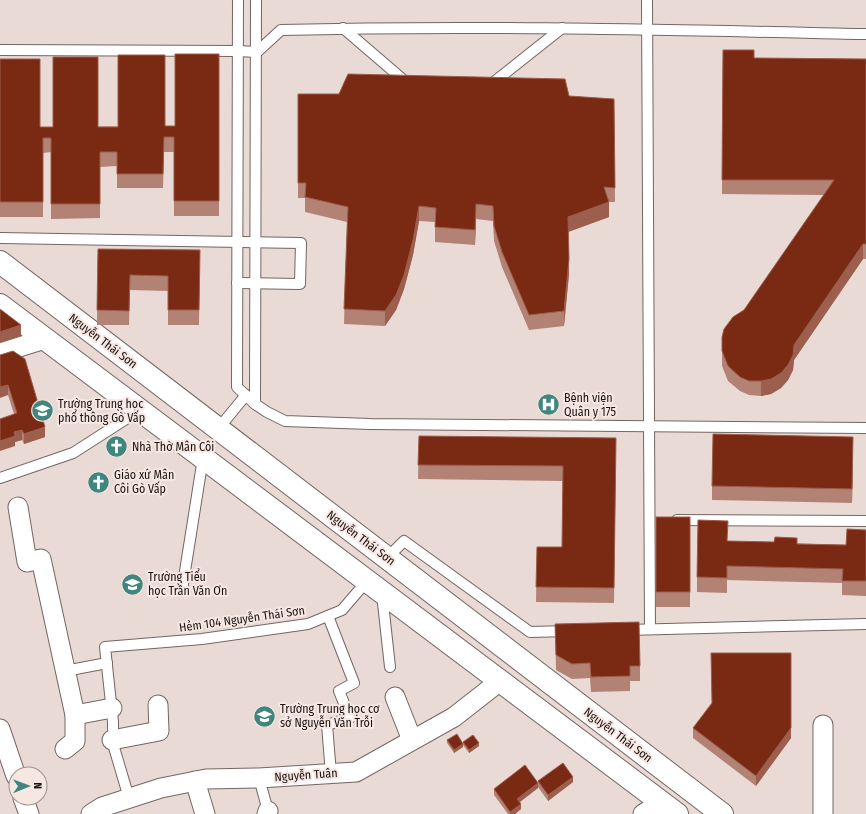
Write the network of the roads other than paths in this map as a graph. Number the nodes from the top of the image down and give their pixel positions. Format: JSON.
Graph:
{"nodes":[{"id":1,"x":238,"y":0,"type":"edge"},
{"id":2,"x":256,"y":0,"type":"edge"},
{"id":3,"x":647,"y":0,"type":"edge"},
{"id":4,"x":343,"y":28,"type":"junction"},
{"id":5,"x":562,"y":28,"type":"junction"},
{"id":6,"x":647,"y":30,"type":"junction"},
{"id":7,"x":866,"y":34,"type":"edge"},
{"id":8,"x":0,"y":50,"type":"edge"},
{"id":9,"x":238,"y":51,"type":"junction"},
{"id":10,"x":257,"y":52,"type":"junction"},
{"id":11,"x":418,"y":86,"type":"edge"},
{"id":12,"x":480,"y":87,"type":"edge"},
{"id":13,"x":0,"y":238,"type":"edge"},
{"id":14,"x":237,"y":242,"type":"junction"},
{"id":15,"x":255,"y":242,"type":"junction"},
{"id":16,"x":0,"y":262,"type":"edge"},
{"id":17,"x":237,"y":283,"type":"junction"},
{"id":18,"x":255,"y":284,"type":"junction"},
{"id":19,"x":0,"y":305,"type":"edge"},
{"id":20,"x":44,"y":339,"type":"junction"},
{"id":21,"x":0,"y":353,"type":"edge"},
{"id":22,"x":246,"y":395,"type":"junction"},
{"id":23,"x":255,"y":404,"type":"junction"},
{"id":24,"x":140,"y":410,"type":"junction"},
{"id":25,"x":649,"y":427,"type":"junction"},
{"id":26,"x":866,"y":428,"type":"edge"},
{"id":27,"x":218,"y":429,"type":"junction"},
{"id":28,"x":203,"y":458,"type":"junction"},
{"id":29,"x":0,"y":478,"type":"edge"},
{"id":30,"x":18,"y":507,"type":"dead end"},
{"id":31,"x":657,"y":519,"type":"junction"},
{"id":32,"x":866,"y":521,"type":"edge"},
{"id":33,"x":387,"y":558,"type":"junction"},
{"id":34,"x":374,"y":586,"type":"junction"},
{"id":35,"x":182,"y":590,"type":"dead end"},
{"id":36,"x":328,"y":616,"type":"junction"},
{"id":37,"x":866,"y":624,"type":"edge"},
{"id":38,"x":650,"y":629,"type":"junction"},
{"id":39,"x":618,"y":630,"type":"edge"},
{"id":40,"x":578,"y":631,"type":"edge"},
{"id":41,"x":107,"y":663,"type":"junction"},
{"id":42,"x":390,"y":667,"type":"dead end"},
{"id":43,"x":65,"y":671,"type":"junction"},
{"id":44,"x":500,"y":681,"type":"junction"},
{"id":45,"x":395,"y":697,"type":"dead end"},
{"id":46,"x":158,"y":705,"type":"dead end"},
{"id":47,"x":112,"y":708,"type":"junction"},
{"id":48,"x":74,"y":715,"type":"junction"},
{"id":49,"x":823,"y":725,"type":"dead end"},
{"id":50,"x":0,"y":729,"type":"edge"},
{"id":51,"x":112,"y":740,"type":"junction"},
{"id":52,"x":412,"y":740,"type":"junction"},
{"id":53,"x":65,"y":749,"type":"dead end"},
{"id":54,"x":13,"y":766,"type":"edge"},
{"id":55,"x":331,"y":774,"type":"junction"},
{"id":56,"x":259,"y":778,"type":"junction"},
{"id":57,"x":195,"y":781,"type":"junction"},
{"id":58,"x":129,"y":798,"type":"junction"},
{"id":59,"x":670,"y":808,"type":"edge"},
{"id":60,"x":103,"y":811,"type":"edge"},
{"id":61,"x":269,"y":813,"type":"edge"},
{"id":62,"x":205,"y":814,"type":"edge"},
{"id":63,"x":642,"y":814,"type":"edge"},
{"id":64,"x":722,"y":814,"type":"edge"},
{"id":65,"x":824,"y":814,"type":"edge"}],
"edges":[{"from":1,"to":9,"type":"lane"},
{"from":2,"to":10,"type":"lane"},
{"from":3,"to":6,"type":"lane"},
{"from":4,"to":5,"type":"lane"},
{"from":4,"to":10,"type":"lane"},
{"from":4,"to":11,"type":"lane"},
{"from":5,"to":6,"type":"lane"},
{"from":5,"to":12,"type":"lane"},
{"from":6,"to":7,"type":"lane"},
{"from":6,"to":25,"type":"lane"},
{"from":8,"to":9,"type":"lane"},
{"from":9,"to":10,"type":"lane"},
{"from":9,"to":14,"type":"lane"},
{"from":10,"to":15,"type":"lane"},
{"from":13,"to":14,"type":"lane"},
{"from":14,"to":15,"type":"lane"},
{"from":14,"to":17,"type":"lane"},
{"from":15,"to":18,"type":"lane"},
{"from":15,"to":18,"type":"lane"},
{"from":16,"to":27,"type":"main road","name":"Nguyễn Thái Sơn"},
{"from":17,"to":18,"type":"lane"},
{"from":17,"to":22,"type":"lane"},
{"from":18,"to":23,"type":"lane"},
{"from":19,"to":20,"type":"main road"},
{"from":20,"to":21,"type":"street"},
{"from":20,"to":24,"type":"main road"},
{"from":22,"to":23,"type":"lane"},
{"from":22,"to":27,"type":"lane"},
{"from":23,"to":25,"type":"lane"},
{"from":24,"to":28,"type":"main road"},
{"from":24,"to":29,"type":"lane"},
{"from":25,"to":26,"type":"lane"},
{"from":25,"to":31,"type":"lane"},
{"from":27,"to":28,"type":"main road"},
{"from":27,"to":33,"type":"main road","name":"Nguyễn Thái Sơn"},
{"from":28,"to":34,"type":"main road"},
{"from":28,"to":35,"type":"lane"},
{"from":30,"to":43,"type":"street"},
{"from":31,"to":32,"type":"lane"},
{"from":31,"to":38,"type":"lane"},
{"from":33,"to":40,"type":"lane"},
{"from":33,"to":64,"type":"main road","name":"Nguyễn Thái Sơn"},
{"from":34,"to":36,"type":"lane","name":"Hẻm 104 Nguyễn Thái Sơn"},
{"from":34,"to":42,"type":"lane"},
{"from":34,"to":44,"type":"main road"},
{"from":36,"to":41,"type":"lane","name":"Hẻm 104 Nguyễn Thái Sơn"},
{"from":36,"to":55,"type":"lane"},
{"from":37,"to":38,"type":"lane"},
{"from":38,"to":39,"type":"lane"},
{"from":41,"to":43,"type":"lane"},
{"from":41,"to":47,"type":"lane"},
{"from":43,"to":48,"type":"street"},
{"from":44,"to":52,"type":"street","name":"Nguyễn Tuân"},
{"from":44,"to":59,"type":"main road"},
{"from":45,"to":52,"type":"street"},
{"from":46,"to":51,"type":"street"},
{"from":47,"to":48,"type":"street"},
{"from":47,"to":51,"type":"lane"},
{"from":48,"to":53,"type":"street"},
{"from":49,"to":65,"type":"street"},
{"from":50,"to":54,"type":"street"},
{"from":51,"to":58,"type":"lane"},
{"from":52,"to":55,"type":"street","name":"Nguyễn Tuân"},
{"from":55,"to":56,"type":"street","name":"Nguyễn Tuân"},
{"from":56,"to":57,"type":"street","name":"Nguyễn Tuân"},
{"from":56,"to":61,"type":"lane"},
{"from":57,"to":58,"type":"street","name":"Nguyễn Tuân"},
{"from":57,"to":62,"type":"street"},
{"from":58,"to":60,"type":"street","name":"Nguyễn Tuân"},
{"from":59,"to":63,"type":"street"}]}
